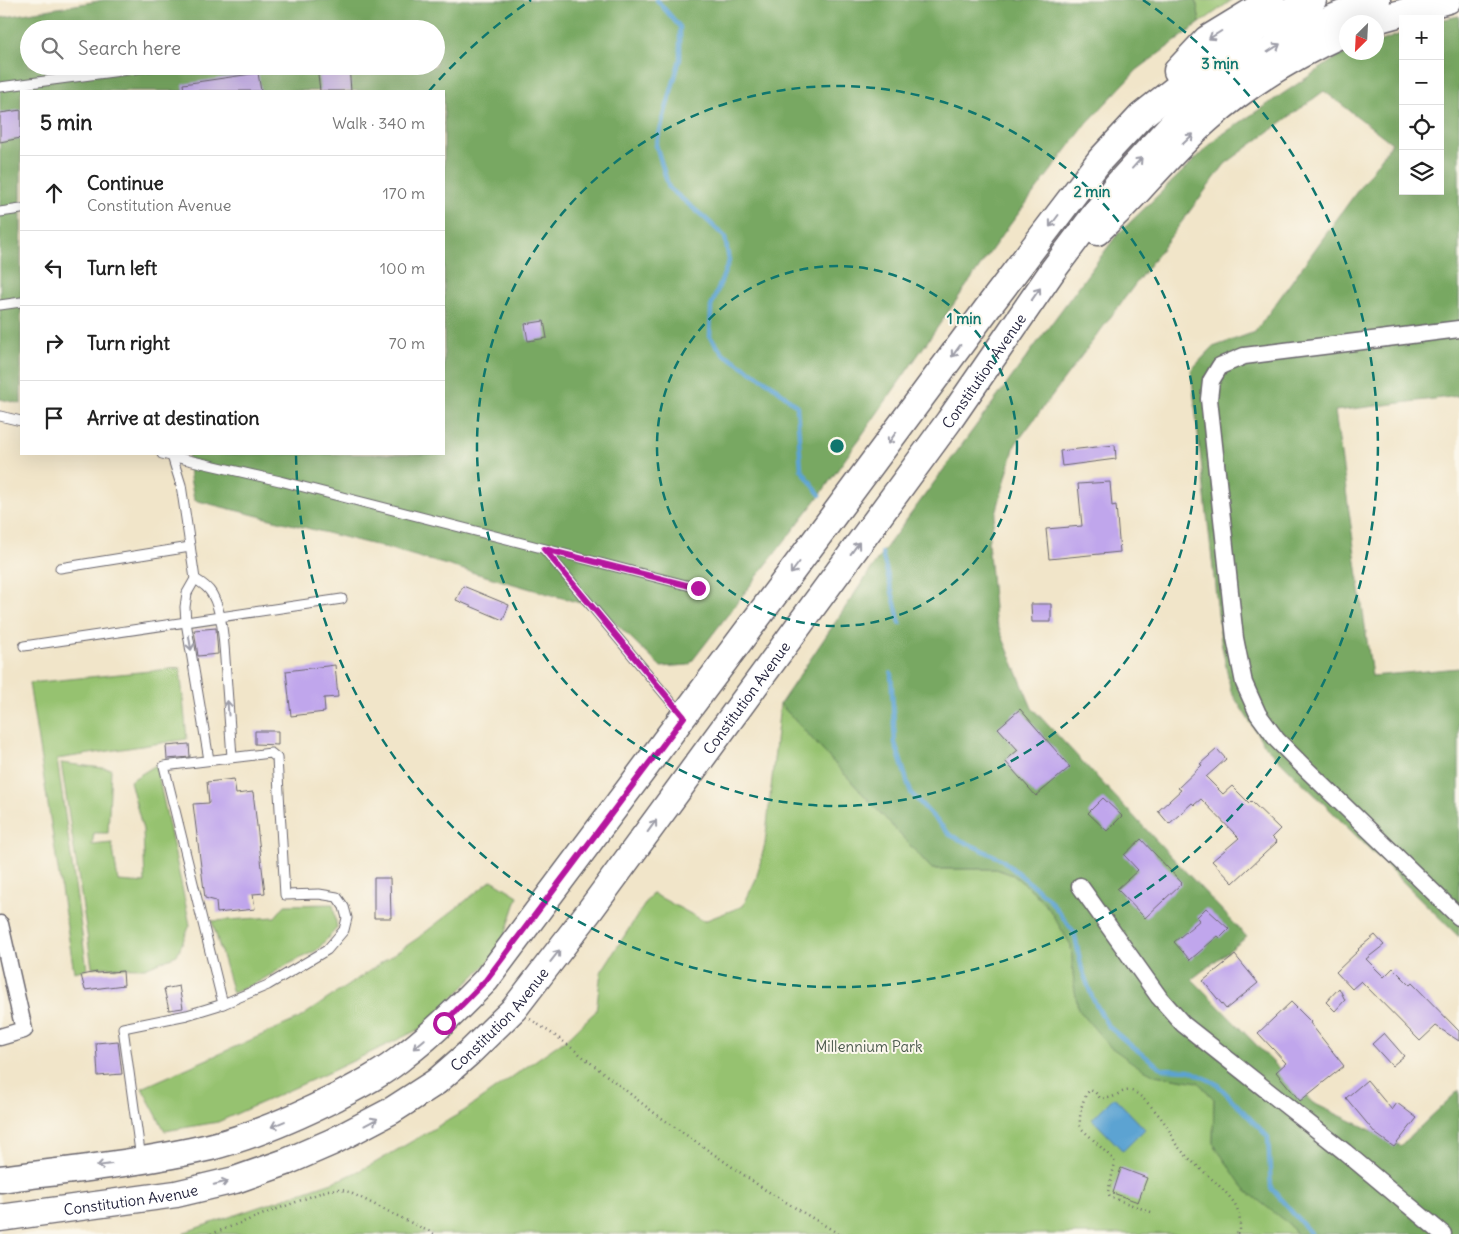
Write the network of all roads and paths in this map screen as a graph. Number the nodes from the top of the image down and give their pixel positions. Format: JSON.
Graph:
{"nodes":[{"id":1,"x":1271,"y":0,"type":"edge"},
{"id":2,"x":1313,"y":0,"type":"edge"},
{"id":3,"x":1376,"y":0,"type":"edge"},
{"id":4,"x":1448,"y":0,"type":"edge"},
{"id":5,"x":1384,"y":18,"type":"edge"},
{"id":6,"x":1339,"y":35,"type":"edge"},
{"id":7,"x":93,"y":75,"type":"edge"},
{"id":8,"x":0,"y":88,"type":"edge"},
{"id":9,"x":1141,"y":116,"type":"junction"},
{"id":10,"x":20,"y":209,"type":"edge"},
{"id":11,"x":0,"y":212,"type":"edge"},
{"id":12,"x":1053,"y":270,"type":"junction"},
{"id":13,"x":20,"y":302,"type":"edge"},
{"id":14,"x":0,"y":305,"type":"edge"},
{"id":15,"x":1459,"y":329,"type":"edge"},
{"id":16,"x":0,"y":416,"type":"edge"},
{"id":17,"x":20,"y":421,"type":"edge"},
{"id":18,"x":167,"y":455,"type":"edge"},
{"id":19,"x":172,"y":456,"type":"junction"},
{"id":20,"x":190,"y":547,"type":"junction"},
{"id":21,"x":544,"y":549,"type":"junction"},
{"id":22,"x":60,"y":568,"type":"dead end"},
{"id":23,"x":195,"y":579,"type":"junction"},
{"id":24,"x":698,"y":588,"type":"dead end"},
{"id":25,"x":342,"y":599,"type":"dead end"},
{"id":26,"x":219,"y":617,"type":"junction"},
{"id":27,"x":186,"y":622,"type":"junction"},
{"id":28,"x":24,"y":646,"type":"dead end"},
{"id":29,"x":684,"y":717,"type":"junction"},
{"id":30,"x":232,"y":757,"type":"junction"},
{"id":31,"x":209,"y":760,"type":"junction"},
{"id":32,"x":1080,"y":886,"type":"dead end"},
{"id":33,"x":1459,"y":918,"type":"edge"},
{"id":34,"x":1,"y":931,"type":"edge"},
{"id":35,"x":223,"y":1004,"type":"junction"},
{"id":36,"x":514,"y":1009,"type":"junction"},
{"id":37,"x":0,"y":1037,"type":"edge"},
{"id":38,"x":141,"y":1160,"type":"junction"},
{"id":39,"x":0,"y":1179,"type":"edge"},
{"id":40,"x":1151,"y":1212,"type":"dead end"},
{"id":41,"x":0,"y":1218,"type":"edge"},
{"id":42,"x":211,"y":1234,"type":"edge"},
{"id":43,"x":217,"y":1234,"type":"edge"},
{"id":44,"x":434,"y":1234,"type":"edge"},
{"id":45,"x":839,"y":1234,"type":"edge"},
{"id":46,"x":1237,"y":1234,"type":"edge"},
{"id":47,"x":1443,"y":1234,"type":"edge"}],
"edges":[{"from":1,"to":9,"type":"main road","one_way":true},
{"from":2,"to":9,"type":"main road","name":"Constitution Avenue"},
{"from":12,"to":3,"type":"main road","name":"Constitution Avenue","one_way":true},
{"from":4,"to":5,"type":"main road"},
{"from":12,"to":6,"type":"main road","one_way":true},
{"from":7,"to":8,"type":"lane"},
{"from":9,"to":29,"type":"main road","name":"Constitution Avenue","one_way":true},
{"from":10,"to":11,"type":"lane"},
{"from":36,"to":12,"type":"main road","name":"Constitution Avenue","one_way":true},
{"from":13,"to":14,"type":"lane"},
{"from":15,"to":33,"type":"street"},
{"from":16,"to":17,"type":"lane"},
{"from":18,"to":19,"type":"lane"},
{"from":19,"to":20,"type":"lane"},
{"from":19,"to":21,"type":"lane"},
{"from":20,"to":22,"type":"lane"},
{"from":20,"to":23,"type":"lane"},
{"from":21,"to":24,"type":"lane"},
{"from":21,"to":29,"type":"lane"},
{"from":23,"to":26,"type":"lane"},
{"from":23,"to":27,"type":"lane"},
{"from":25,"to":26,"type":"lane"},
{"from":26,"to":27,"type":"lane"},
{"from":30,"to":26,"type":"lane","one_way":true},
{"from":27,"to":28,"type":"lane"},
{"from":27,"to":31,"type":"lane","one_way":true},
{"from":29,"to":38,"type":"main road","name":"Constitution Avenue","one_way":true},
{"from":30,"to":31,"type":"lane"},
{"from":30,"to":35,"type":"lane"},
{"from":31,"to":35,"type":"lane"},
{"from":32,"to":47,"type":"street"},
{"from":34,"to":37,"type":"street"},
{"from":35,"to":38,"type":"lane"},
{"from":41,"to":36,"type":"main road","name":"Constitution Avenue","one_way":true},
{"from":36,"to":45,"type":"path"},
{"from":38,"to":39,"type":"main road","name":"Constitution Avenue","one_way":true},
{"from":40,"to":46,"type":"path"},
{"from":42,"to":43,"type":"path"},
{"from":42,"to":44,"type":"path"}]}
